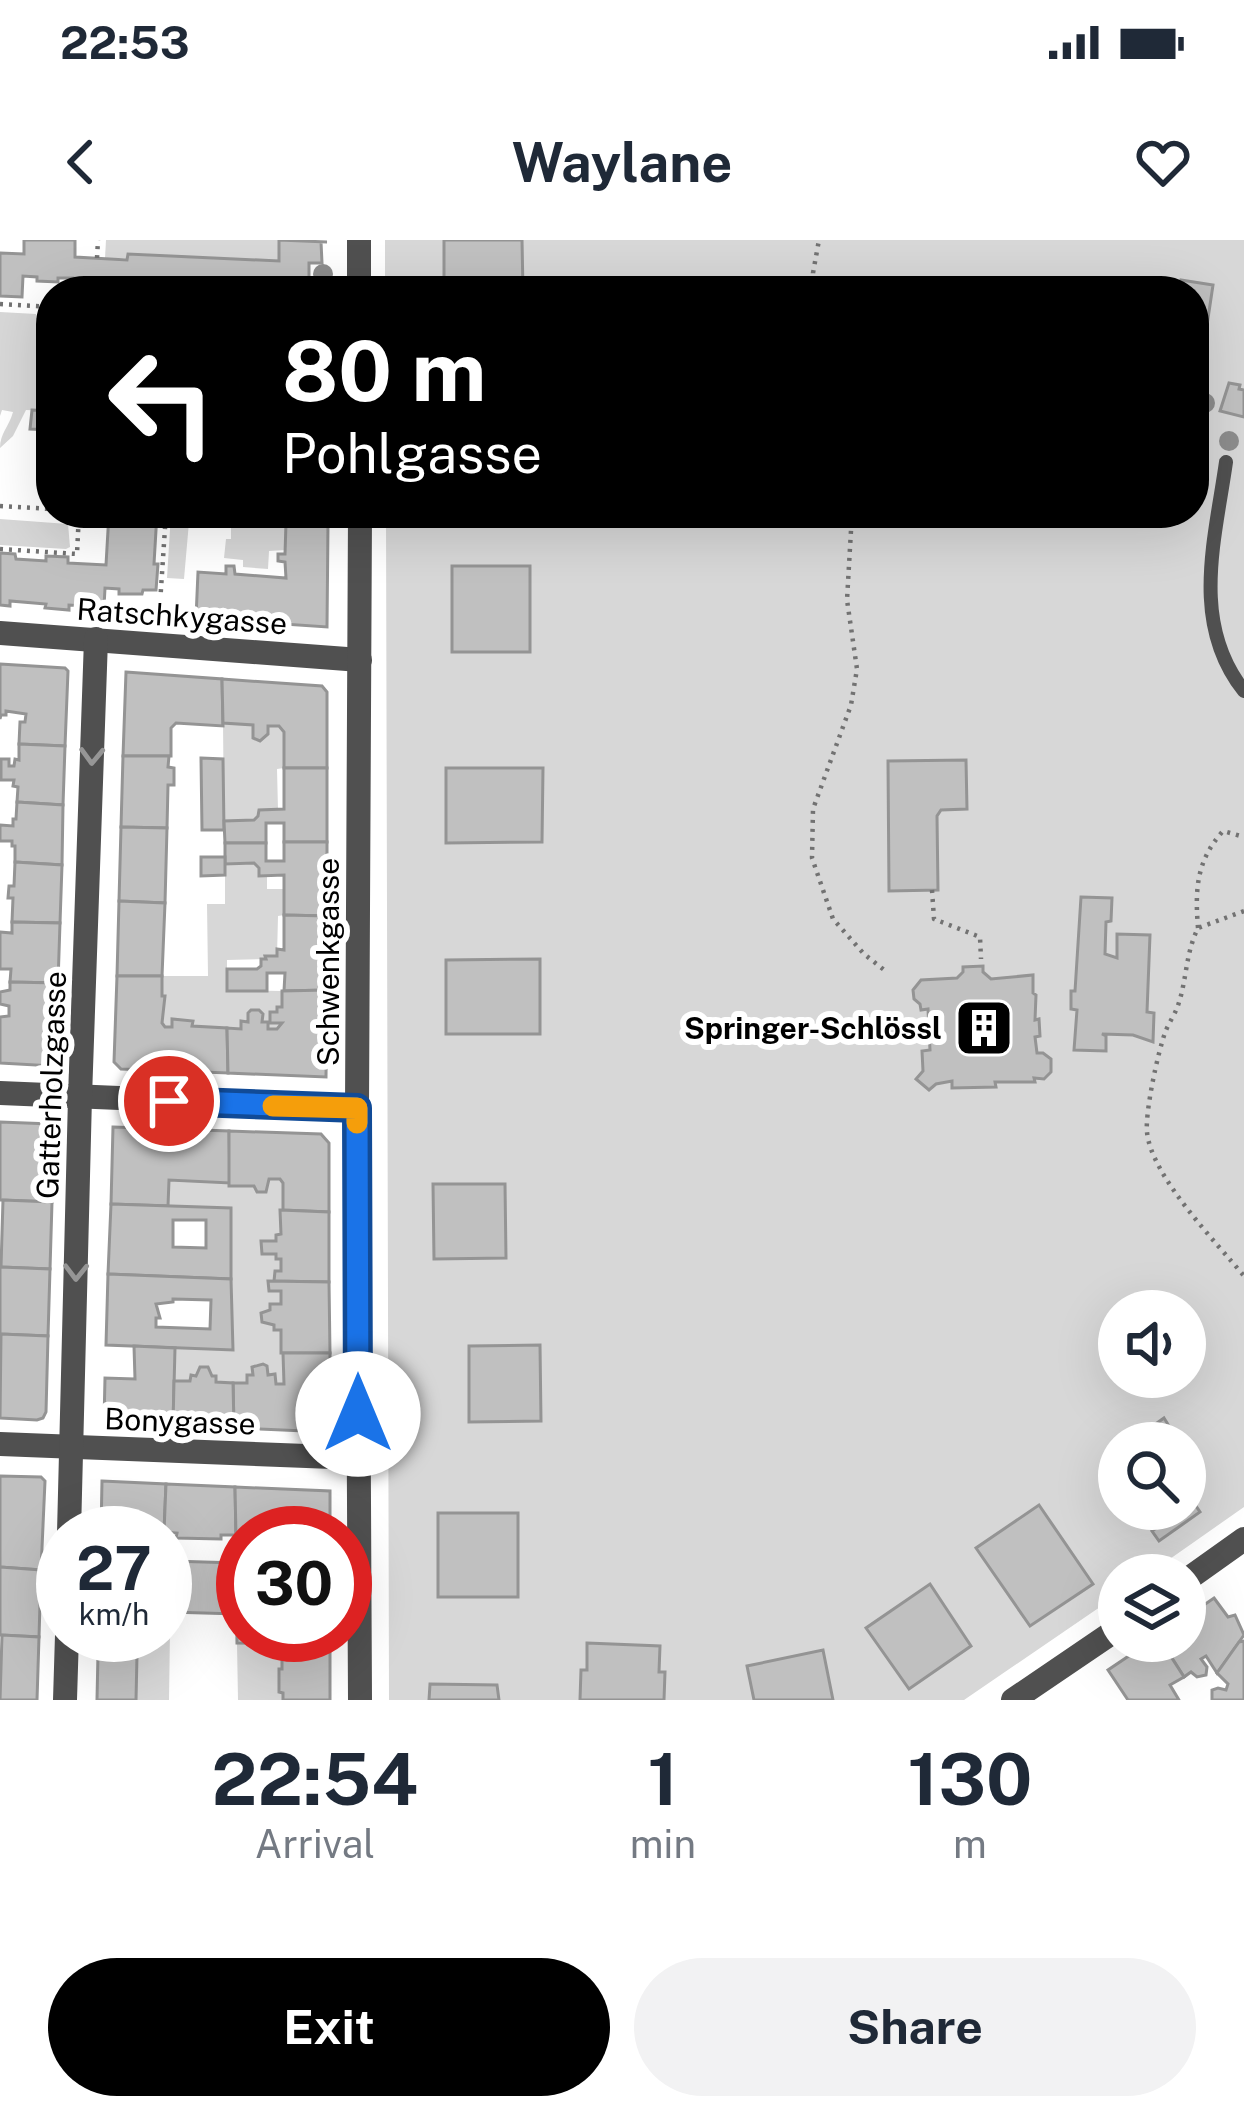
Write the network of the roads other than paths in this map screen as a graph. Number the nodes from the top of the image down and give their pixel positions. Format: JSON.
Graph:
{"nodes":[{"id":1,"x":359,"y":240,"type":"edge"},
{"id":2,"x":359,"y":276,"type":"edge"},
{"id":3,"x":1226,"y":462,"type":"dead end"},
{"id":4,"x":360,"y":528,"type":"edge"},
{"id":5,"x":0,"y":633,"type":"edge"},
{"id":6,"x":96,"y":639,"type":"junction"},
{"id":7,"x":360,"y":659,"type":"junction"},
{"id":8,"x":1244,"y":691,"type":"edge"},
{"id":9,"x":0,"y":1093,"type":"edge"},
{"id":10,"x":80,"y":1097,"type":"junction"},
{"id":11,"x":357,"y":1108,"type":"junction"},
{"id":12,"x":0,"y":1444,"type":"edge"},
{"id":13,"x":71,"y":1447,"type":"junction"},
{"id":14,"x":358,"y":1458,"type":"junction"},
{"id":15,"x":70,"y":1506,"type":"edge"},
{"id":16,"x":1244,"y":1539,"type":"edge"},
{"id":17,"x":1206,"y":1566,"type":"edge"},
{"id":18,"x":1098,"y":1642,"type":"edge"},
{"id":19,"x":66,"y":1662,"type":"edge"},
{"id":20,"x":65,"y":1700,"type":"edge"},
{"id":21,"x":359,"y":1700,"type":"edge"},
{"id":22,"x":1013,"y":1700,"type":"edge"}],
"edges":[{"from":1,"to":2,"type":"street"},
{"from":3,"to":8,"type":"lane"},
{"from":4,"to":7,"type":"street","name":"Schwenkgasse"},
{"from":5,"to":6,"type":"street","name":"Ratschkygasse"},
{"from":6,"to":7,"type":"street","name":"Ratschkygasse"},
{"from":6,"to":10,"type":"street","name":"Gatterholzgasse","one_way":true},
{"from":7,"to":11,"type":"street","name":"Schwenkgasse"},
{"from":9,"to":10,"type":"street"},
{"from":10,"to":11,"type":"street"},
{"from":10,"to":13,"type":"street","name":"Gatterholzgasse","one_way":true},
{"from":11,"to":14,"type":"street","name":"Schwenkgasse"},
{"from":12,"to":13,"type":"street","name":"Bonygasse"},
{"from":13,"to":14,"type":"street","name":"Bonygasse"},
{"from":13,"to":15,"type":"street","name":"Gatterholzgasse"},
{"from":14,"to":21,"type":"street","name":"Schwenkgasse"},
{"from":16,"to":17,"type":"street"},
{"from":18,"to":22,"type":"street"},
{"from":19,"to":20,"type":"street"}]}
